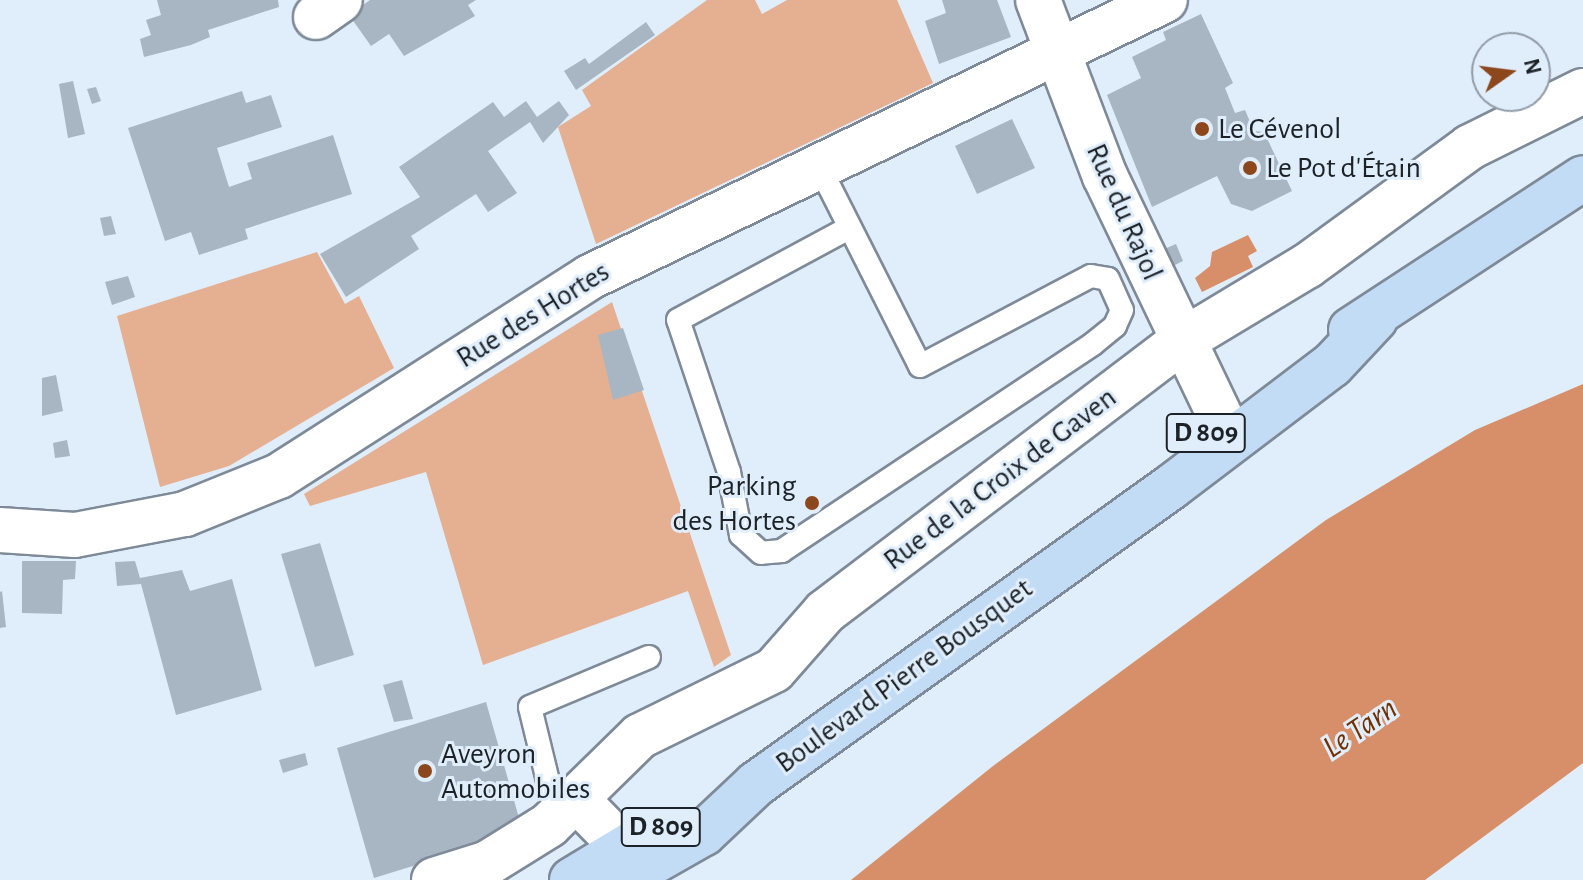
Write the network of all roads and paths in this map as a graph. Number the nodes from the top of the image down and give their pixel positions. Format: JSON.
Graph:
{"nodes":[{"id":1,"x":1038,"y":0,"type":"edge"},
{"id":2,"x":1165,"y":0,"type":"edge"},
{"id":3,"x":1058,"y":50,"type":"junction"},
{"id":4,"x":1583,"y":91,"type":"edge"},
{"id":5,"x":818,"y":164,"type":"junction"},
{"id":6,"x":1583,"y":178,"type":"edge"},
{"id":7,"x":849,"y":228,"type":"junction"},
{"id":8,"x":1375,"y":319,"type":"junction"},
{"id":9,"x":1182,"y":341,"type":"junction"},
{"id":10,"x":1222,"y":420,"type":"junction"},
{"id":11,"x":0,"y":530,"type":"edge"},
{"id":12,"x":1053,"y":568,"type":"junction"},
{"id":13,"x":649,"y":657,"type":"dead end"},
{"id":14,"x":568,"y":809,"type":"junction"},
{"id":15,"x":622,"y":864,"type":"edge"},
{"id":16,"x":434,"y":880,"type":"edge"},
{"id":17,"x":572,"y":880,"type":"edge"}],
"edges":[{"from":1,"to":3,"type":"street","name":"Rue du Rajol"},
{"from":2,"to":3,"type":"street","name":"Rue des Hortes"},
{"from":3,"to":5,"type":"street","name":"Rue des Hortes"},
{"from":3,"to":9,"type":"street","name":"Rue du Rajol"},
{"from":4,"to":9,"type":"street","name":"Rue de la Croix de Gaven"},
{"from":5,"to":7,"type":"lane"},
{"from":5,"to":11,"type":"street","name":"Rue des Hortes"},
{"from":6,"to":8,"type":"main road","name":"Boulevard Pierre Bousquet","number":"D 809"},
{"from":7,"to":7,"type":"lane"},
{"from":8,"to":10,"type":"main road","name":"Boulevard Pierre Bousquet","number":"D 809"},
{"from":8,"to":12,"type":"main road","name":"Boulevard Pierre Bousquet","number":"D 809"},
{"from":9,"to":10,"type":"street","name":"Rue du Rajol"},
{"from":9,"to":14,"type":"street","name":"Rue de la Croix de Gaven"},
{"from":10,"to":12,"type":"main road","name":"Boulevard Pierre Bousquet","number":"D 809"},
{"from":12,"to":15,"type":"main road","name":"Boulevard Pierre Bousquet","number":"D 809"},
{"from":13,"to":14,"type":"lane"},
{"from":14,"to":15,"type":"street"},
{"from":14,"to":16,"type":"street","name":"Rue de la Croix de Gaven"},
{"from":15,"to":17,"type":"main road","name":"Boulevard Pierre Bousquet","number":"D 809"}]}
